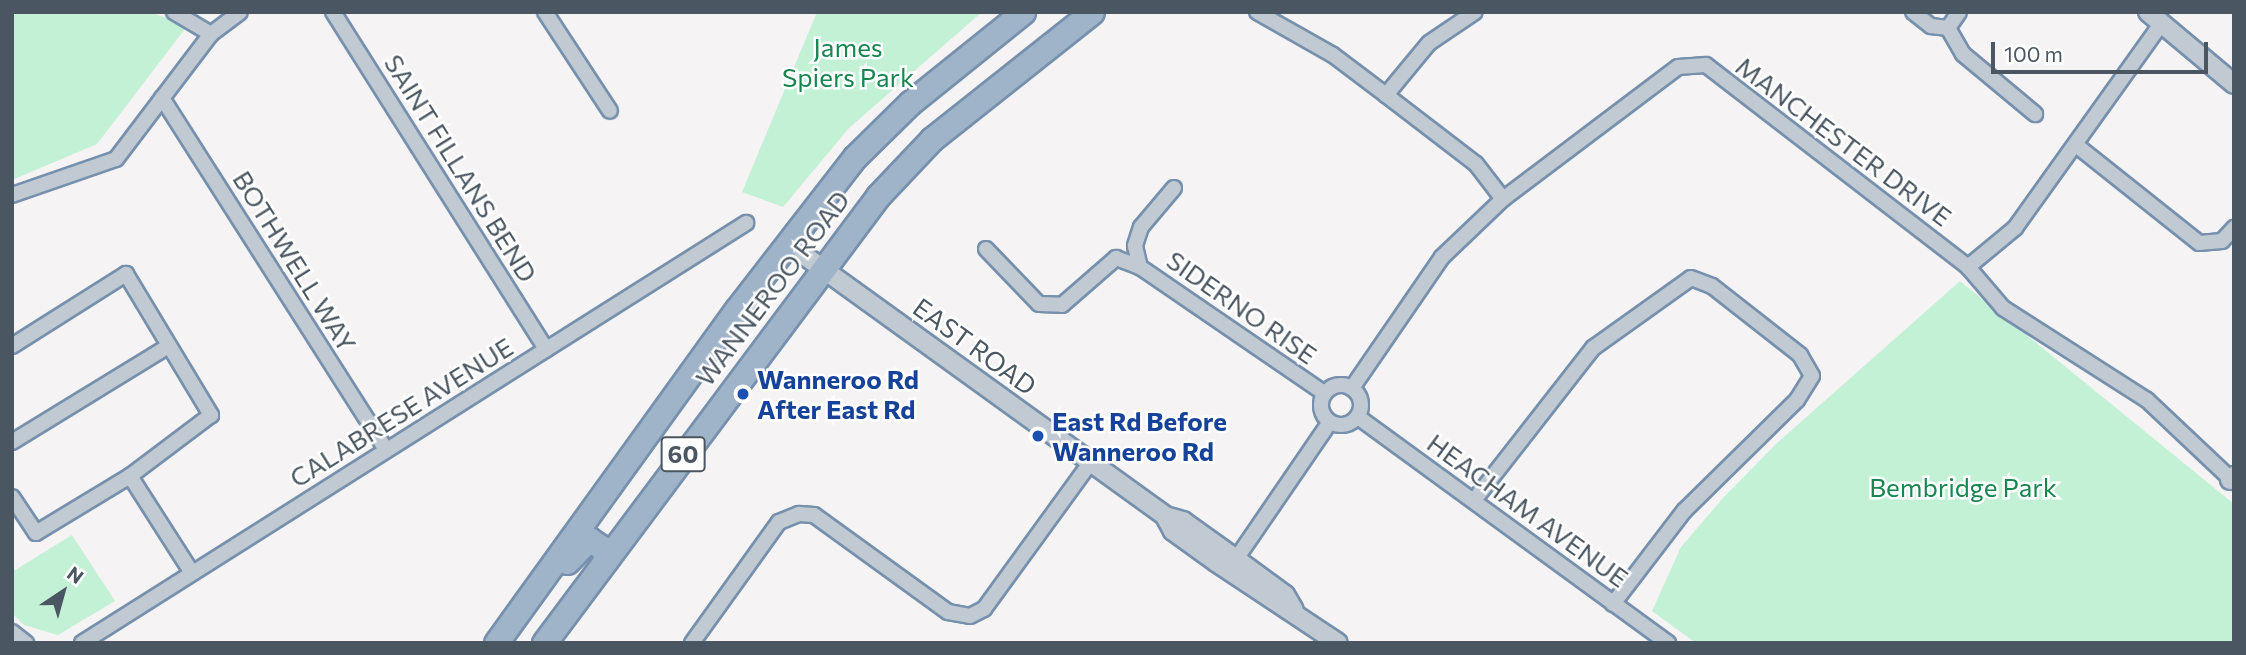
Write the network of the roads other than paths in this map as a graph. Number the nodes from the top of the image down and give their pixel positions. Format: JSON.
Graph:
{"nodes":[{"id":1,"x":174,"y":12,"type":"edge"},
{"id":2,"x":240,"y":12,"type":"edge"},
{"id":3,"x":333,"y":12,"type":"edge"},
{"id":4,"x":545,"y":12,"type":"edge"},
{"id":5,"x":1023,"y":12,"type":"edge"},
{"id":6,"x":1092,"y":12,"type":"edge"},
{"id":7,"x":1258,"y":12,"type":"edge"},
{"id":8,"x":1475,"y":12,"type":"edge"},
{"id":9,"x":1913,"y":12,"type":"edge"},
{"id":10,"x":1959,"y":12,"type":"edge"},
{"id":11,"x":2155,"y":18,"type":"edge"},
{"id":12,"x":1948,"y":28,"type":"junction"},
{"id":13,"x":211,"y":34,"type":"junction"},
{"id":14,"x":2234,"y":84,"type":"edge"},
{"id":15,"x":1386,"y":95,"type":"junction"},
{"id":16,"x":162,"y":98,"type":"junction"},
{"id":17,"x":610,"y":111,"type":"dead end"},
{"id":18,"x":2035,"y":114,"type":"dead end"},
{"id":19,"x":2076,"y":145,"type":"junction"},
{"id":20,"x":1174,"y":188,"type":"dead end"},
{"id":21,"x":12,"y":195,"type":"edge"},
{"id":22,"x":1503,"y":199,"type":"junction"},
{"id":23,"x":746,"y":223,"type":"dead end"},
{"id":24,"x":2234,"y":228,"type":"edge"},
{"id":25,"x":787,"y":243,"type":"junction"},
{"id":26,"x":986,"y":249,"type":"dead end"},
{"id":27,"x":822,"y":267,"type":"junction"},
{"id":28,"x":1140,"y":267,"type":"junction"},
{"id":29,"x":1968,"y":267,"type":"junction"},
{"id":30,"x":12,"y":346,"type":"edge"},
{"id":31,"x":167,"y":347,"type":"junction"},
{"id":32,"x":546,"y":349,"type":"junction"},
{"id":33,"x":1352,"y":388,"type":"junction"},
{"id":34,"x":1324,"y":393,"type":"junction"},
{"id":35,"x":1358,"y":417,"type":"junction"},
{"id":36,"x":1330,"y":422,"type":"junction"},
{"id":37,"x":12,"y":442,"type":"edge"},
{"id":38,"x":386,"y":450,"type":"junction"},
{"id":39,"x":1090,"y":463,"type":"junction"},
{"id":40,"x":130,"y":476,"type":"junction"},
{"id":41,"x":2233,"y":479,"type":"edge"},
{"id":42,"x":12,"y":497,"type":"edge"},
{"id":43,"x":1475,"y":499,"type":"junction"},
{"id":44,"x":605,"y":561,"type":"junction"},
{"id":45,"x":1232,"y":565,"type":"junction"},
{"id":46,"x":192,"y":573,"type":"junction"},
{"id":47,"x":1613,"y":604,"type":"junction"},
{"id":48,"x":12,"y":632,"type":"edge"},
{"id":49,"x":693,"y":642,"type":"edge"},
{"id":50,"x":26,"y":643,"type":"edge"},
{"id":51,"x":82,"y":643,"type":"edge"},
{"id":52,"x":496,"y":643,"type":"edge"},
{"id":53,"x":506,"y":643,"type":"edge"},
{"id":54,"x":544,"y":643,"type":"edge"},
{"id":55,"x":1338,"y":643,"type":"edge"},
{"id":56,"x":1668,"y":643,"type":"edge"}],
"edges":[{"from":1,"to":13,"type":"street"},
{"from":2,"to":13,"type":"street"},
{"from":3,"to":32,"type":"street","name":"SAINT FILLANS BEND"},
{"from":4,"to":17,"type":"street"},
{"from":5,"to":25,"type":"highway","name":"WANNEROO ROAD","number":"60"},
{"from":6,"to":27,"type":"highway","name":"WANNEROO ROAD","number":"60"},
{"from":7,"to":15,"type":"street"},
{"from":8,"to":15,"type":"street"},
{"from":9,"to":12,"type":"street"},
{"from":10,"to":12,"type":"street"},
{"from":11,"to":14,"type":"street"},
{"from":11,"to":19,"type":"street"},
{"from":12,"to":18,"type":"street"},
{"from":13,"to":16,"type":"street"},
{"from":15,"to":22,"type":"street"},
{"from":16,"to":21,"type":"street"},
{"from":16,"to":38,"type":"street","name":"BOTHWELL WAY"},
{"from":19,"to":24,"type":"street"},
{"from":19,"to":29,"type":"street"},
{"from":20,"to":28,"type":"street","name":"SIDERNO RISE"},
{"from":22,"to":29,"type":"street","name":"MANCHESTER DRIVE"},
{"from":22,"to":33,"type":"street","name":"MANCHESTER DRIVE"},
{"from":23,"to":32,"type":"street","name":"CALABRESE AVENUE"},
{"from":25,"to":27,"type":"street","name":"EAST ROAD"},
{"from":25,"to":52,"type":"highway","name":"WANNEROO ROAD","number":"60"},
{"from":26,"to":28,"type":"street"},
{"from":27,"to":39,"type":"street","name":"EAST ROAD"},
{"from":27,"to":44,"type":"highway","name":"WANNEROO ROAD","number":"60"},
{"from":28,"to":34,"type":"street","name":"SIDERNO RISE"},
{"from":29,"to":41,"type":"street","name":"MANCHESTER DRIVE"},
{"from":30,"to":31,"type":"street"},
{"from":31,"to":37,"type":"street"},
{"from":31,"to":40,"type":"street"},
{"from":32,"to":38,"type":"street","name":"CALABRESE AVENUE"},
{"from":33,"to":34,"type":"street"},
{"from":33,"to":35,"type":"street"},
{"from":34,"to":36,"type":"street"},
{"from":35,"to":36,"type":"street"},
{"from":35,"to":43,"type":"street","name":"HEACHAM AVENUE"},
{"from":36,"to":45,"type":"street"},
{"from":38,"to":46,"type":"street","name":"CALABRESE AVENUE"},
{"from":39,"to":45,"type":"street","name":"EAST ROAD"},
{"from":39,"to":49,"type":"street"},
{"from":40,"to":42,"type":"street"},
{"from":40,"to":46,"type":"street"},
{"from":43,"to":47,"type":"street","name":"HEACHAM AVENUE"},
{"from":43,"to":47,"type":"street"},
{"from":44,"to":53,"type":"highway"},
{"from":44,"to":54,"type":"highway","name":"WANNEROO ROAD","number":"60"},
{"from":45,"to":55,"type":"street","name":"EAST ROAD"},
{"from":46,"to":51,"type":"street","name":"CALABRESE AVENUE"},
{"from":47,"to":56,"type":"street","name":"HEACHAM AVENUE"},
{"from":48,"to":50,"type":"street"}]}
